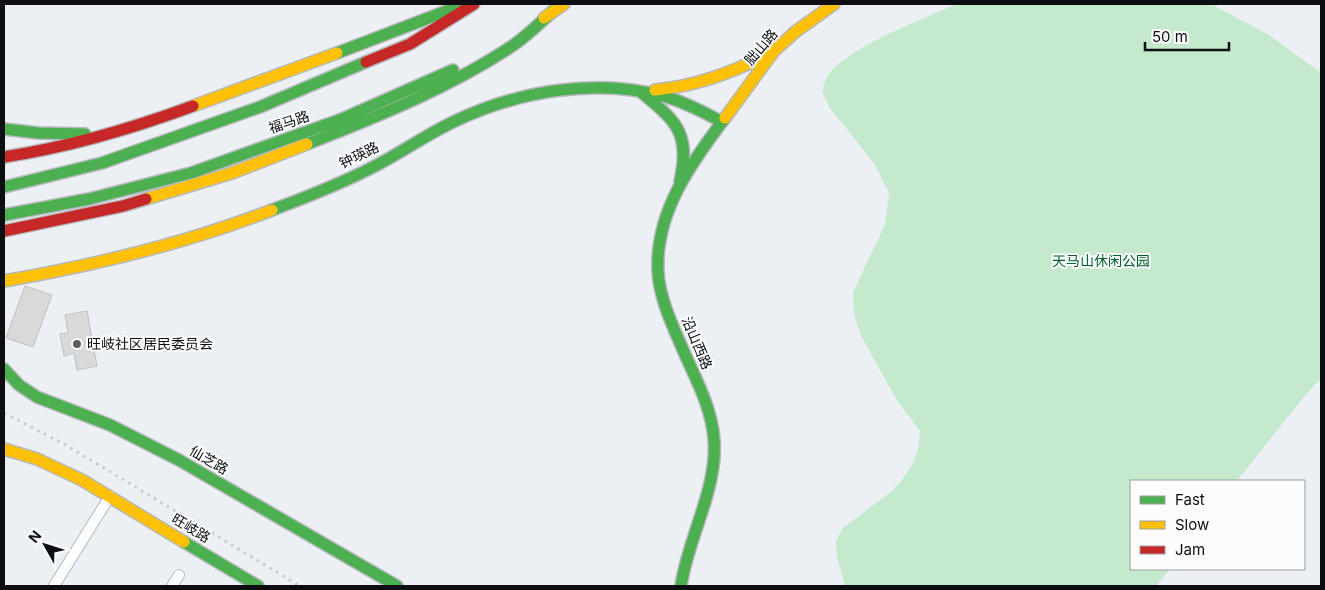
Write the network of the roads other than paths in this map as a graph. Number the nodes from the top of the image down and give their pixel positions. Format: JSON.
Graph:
{"nodes":[{"id":1,"x":465,"y":4,"type":"edge"},
{"id":2,"x":474,"y":4,"type":"edge"},
{"id":3,"x":564,"y":4,"type":"edge"},
{"id":4,"x":834,"y":4,"type":"edge"},
{"id":5,"x":554,"y":11,"type":"junction"},
{"id":6,"x":774,"y":51,"type":"junction"},
{"id":7,"x":640,"y":91,"type":"junction"},
{"id":8,"x":722,"y":122,"type":"junction"},
{"id":9,"x":144,"y":124,"type":"junction"},
{"id":10,"x":4,"y":129,"type":"edge"},
{"id":11,"x":4,"y":157,"type":"edge"},
{"id":12,"x":4,"y":187,"type":"edge"},
{"id":13,"x":676,"y":191,"type":"junction"},
{"id":14,"x":4,"y":215,"type":"edge"},
{"id":15,"x":4,"y":231,"type":"edge"},
{"id":16,"x":4,"y":281,"type":"edge"},
{"id":17,"x":4,"y":369,"type":"edge"},
{"id":18,"x":4,"y":449,"type":"edge"},
{"id":19,"x":110,"y":496,"type":"junction"},
{"id":20,"x":179,"y":575,"type":"dead end"},
{"id":21,"x":54,"y":586,"type":"edge"},
{"id":22,"x":172,"y":586,"type":"edge"},
{"id":23,"x":258,"y":586,"type":"edge"},
{"id":24,"x":397,"y":586,"type":"edge"},
{"id":25,"x":681,"y":586,"type":"edge"}],
"edges":[{"from":1,"to":9,"type":"main road"},
{"from":2,"to":12,"type":"main road","name":"福马路"},
{"from":3,"to":5,"type":"main road","name":"福马路"},
{"from":4,"to":6,"type":"main road","name":"胐山路"},
{"from":5,"to":14,"type":"main road","name":"福马路"},
{"from":5,"to":15,"type":"main road"},
{"from":6,"to":7,"type":"main road"},
{"from":6,"to":8,"type":"main road","name":"胐山路"},
{"from":7,"to":8,"type":"main road","name":"钟瑛路"},
{"from":7,"to":13,"type":"main road"},
{"from":7,"to":16,"type":"main road","name":"钟瑛路"},
{"from":8,"to":13,"type":"main road","name":"沿山西路"},
{"from":9,"to":10,"type":"main road"},
{"from":9,"to":11,"type":"main road"},
{"from":13,"to":25,"type":"main road","name":"沿山西路"},
{"from":17,"to":24,"type":"main road","name":"仙芝路"},
{"from":18,"to":19,"type":"main road","name":"旺岐路"},
{"from":19,"to":21,"type":"street"},
{"from":19,"to":23,"type":"main road","name":"旺岐路"},
{"from":20,"to":22,"type":"street"}]}
